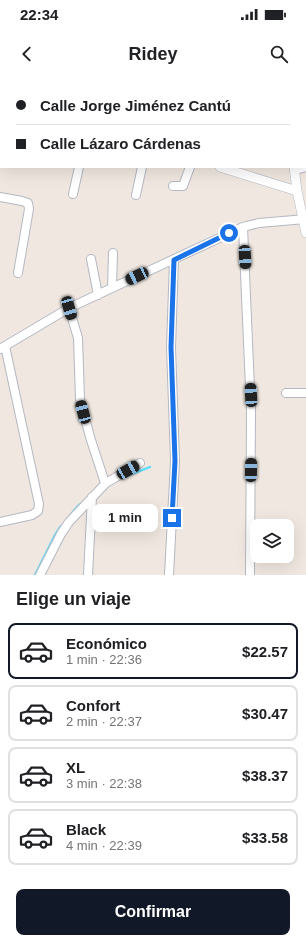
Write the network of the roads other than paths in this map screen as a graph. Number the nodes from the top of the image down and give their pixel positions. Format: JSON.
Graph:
{"nodes":[{"id":1,"x":79,"y":168,"type":"edge"},
{"id":2,"x":142,"y":168,"type":"edge"},
{"id":3,"x":190,"y":168,"type":"edge"},
{"id":4,"x":223,"y":168,"type":"edge"},
{"id":5,"x":294,"y":168,"type":"edge"},
{"id":6,"x":173,"y":186,"type":"dead end"},
{"id":7,"x":297,"y":191,"type":"junction"},
{"id":8,"x":73,"y":194,"type":"dead end"},
{"id":9,"x":136,"y":195,"type":"dead end"},
{"id":10,"x":0,"y":197,"type":"edge"},
{"id":11,"x":305,"y":220,"type":"edge"},
{"id":12,"x":243,"y":227,"type":"junction"},
{"id":13,"x":306,"y":233,"type":"edge"},
{"id":14,"x":113,"y":253,"type":"dead end"},
{"id":15,"x":92,"y":259,"type":"dead end"},
{"id":16,"x":174,"y":260,"type":"junction"},
{"id":17,"x":18,"y":273,"type":"dead end"},
{"id":18,"x":112,"y":288,"type":"junction"},
{"id":19,"x":98,"y":295,"type":"junction"},
{"id":20,"x":69,"y":308,"type":"junction"},
{"id":21,"x":3,"y":348,"type":"edge"},
{"id":22,"x":286,"y":393,"type":"dead end"},
{"id":23,"x":306,"y":393,"type":"edge"},
{"id":24,"x":140,"y":463,"type":"dead end"},
{"id":25,"x":105,"y":481,"type":"junction"},
{"id":26,"x":92,"y":498,"type":"junction"},
{"id":27,"x":0,"y":522,"type":"edge"},
{"id":28,"x":40,"y":575,"type":"edge"},
{"id":29,"x":88,"y":575,"type":"edge"},
{"id":30,"x":169,"y":575,"type":"edge"},
{"id":31,"x":250,"y":575,"type":"edge"}],
"edges":[{"from":1,"to":8,"type":"street"},
{"from":2,"to":9,"type":"street"},
{"from":3,"to":6,"type":"street"},
{"from":4,"to":7,"type":"street"},
{"from":5,"to":7,"type":"street"},
{"from":7,"to":11,"type":"street"},
{"from":10,"to":17,"type":"street"},
{"from":11,"to":12,"type":"street"},
{"from":11,"to":13,"type":"street"},
{"from":12,"to":16,"type":"street"},
{"from":12,"to":31,"type":"street"},
{"from":14,"to":18,"type":"street"},
{"from":15,"to":19,"type":"street"},
{"from":16,"to":18,"type":"street"},
{"from":16,"to":30,"type":"street"},
{"from":18,"to":19,"type":"street"},
{"from":19,"to":20,"type":"street"},
{"from":20,"to":21,"type":"street"},
{"from":20,"to":25,"type":"street"},
{"from":21,"to":27,"type":"street"},
{"from":22,"to":23,"type":"street"},
{"from":24,"to":25,"type":"street"},
{"from":25,"to":26,"type":"street"},
{"from":26,"to":28,"type":"street"},
{"from":26,"to":29,"type":"street"}]}
